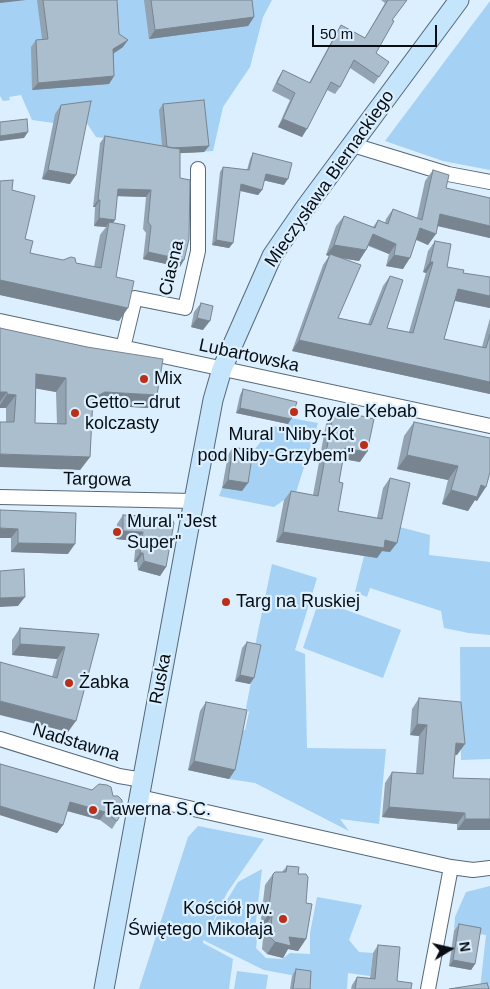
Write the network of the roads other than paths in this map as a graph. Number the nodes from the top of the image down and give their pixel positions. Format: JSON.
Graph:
{"nodes":[{"id":1,"x":459,"y":0,"type":"edge"},
{"id":2,"x":353,"y":145,"type":"junction"},
{"id":3,"x":198,"y":169,"type":"dead end"},
{"id":4,"x":490,"y":182,"type":"edge"},
{"id":5,"x":0,"y":321,"type":"edge"},
{"id":6,"x":123,"y":348,"type":"junction"},
{"id":7,"x":222,"y":369,"type":"junction"},
{"id":8,"x":490,"y":426,"type":"edge"},
{"id":9,"x":0,"y":497,"type":"edge"},
{"id":10,"x":194,"y":501,"type":"junction"},
{"id":11,"x":0,"y":739,"type":"edge"},
{"id":12,"x":141,"y":789,"type":"junction"},
{"id":13,"x":451,"y":867,"type":"junction"},
{"id":14,"x":490,"y":868,"type":"edge"},
{"id":15,"x":104,"y":989,"type":"edge"},
{"id":16,"x":428,"y":989,"type":"edge"}],
"edges":[{"from":1,"to":2,"type":"street","name":"Mieczysława Biernackiego"},
{"from":2,"to":4,"type":"street"},
{"from":2,"to":7,"type":"street","name":"Mieczysława Biernackiego"},
{"from":3,"to":6,"type":"street","name":"Ciasna"},
{"from":5,"to":6,"type":"street","name":"Lubartowska"},
{"from":6,"to":7,"type":"street","name":"Lubartowska"},
{"from":7,"to":8,"type":"street","name":"Lubartowska"},
{"from":7,"to":10,"type":"street","name":"Ruska"},
{"from":9,"to":10,"type":"street","name":"Targowa"},
{"from":10,"to":12,"type":"street","name":"Ruska"},
{"from":11,"to":12,"type":"street","name":"Nadstawna"},
{"from":12,"to":13,"type":"street","name":"Nadstawna"},
{"from":12,"to":15,"type":"street","name":"Ruska"},
{"from":13,"to":14,"type":"street","name":"Nadstawna"},
{"from":13,"to":16,"type":"street"}]}
